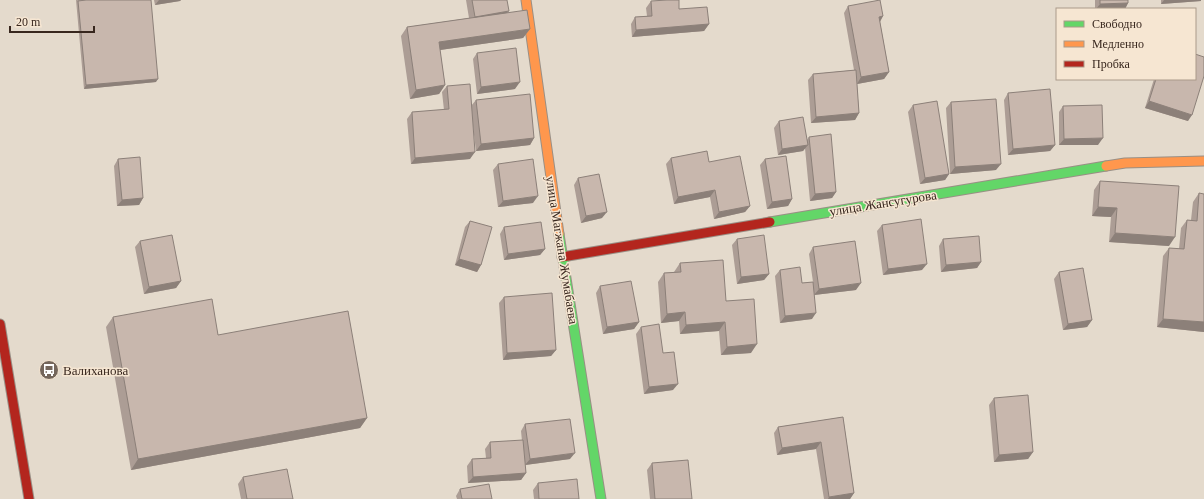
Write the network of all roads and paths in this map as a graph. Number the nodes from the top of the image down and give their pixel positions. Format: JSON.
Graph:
{"nodes":[{"id":1,"x":526,"y":0,"type":"edge"},
{"id":2,"x":1204,"y":161,"type":"edge"},
{"id":3,"x":562,"y":257,"type":"junction"},
{"id":4,"x":0,"y":324,"type":"edge"},
{"id":5,"x":28,"y":499,"type":"edge"},
{"id":6,"x":602,"y":499,"type":"edge"}],
"edges":[{"from":1,"to":3,"type":"street","name":"улица Магжана Жумабаева"},
{"from":2,"to":3,"type":"street","name":"улица Жансугурова"},
{"from":3,"to":6,"type":"street","name":"улица Магжана Жумабаева"},
{"from":4,"to":5,"type":"street"}]}
